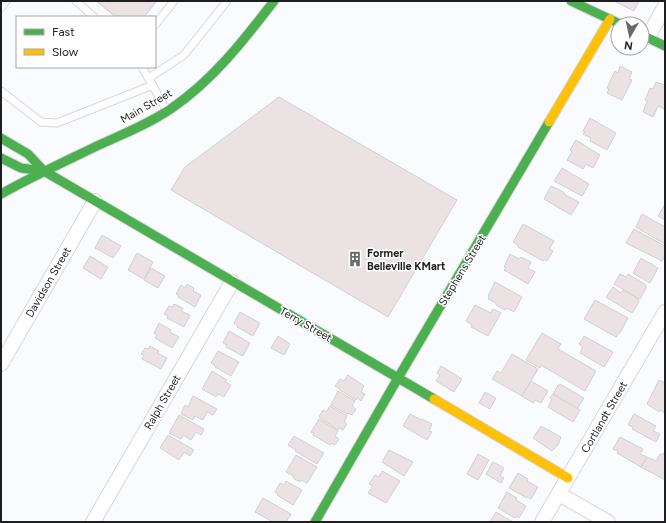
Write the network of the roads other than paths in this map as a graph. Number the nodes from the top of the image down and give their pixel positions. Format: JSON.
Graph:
{"nodes":[{"id":1,"x":6,"y":1,"type":"edge"},
{"id":2,"x":76,"y":1,"type":"edge"},
{"id":3,"x":174,"y":1,"type":"edge"},
{"id":4,"x":227,"y":1,"type":"edge"},
{"id":5,"x":274,"y":1,"type":"edge"},
{"id":6,"x":571,"y":1,"type":"edge"},
{"id":7,"x":665,"y":6,"type":"edge"},
{"id":8,"x":1,"y":8,"type":"edge"},
{"id":9,"x":93,"y":16,"type":"edge"},
{"id":10,"x":610,"y":19,"type":"joint"},
{"id":11,"x":156,"y":23,"type":"edge"},
{"id":12,"x":650,"y":28,"type":"edge"},
{"id":13,"x":650,"y":38,"type":"edge"},
{"id":14,"x":665,"y":46,"type":"edge"},
{"id":15,"x":143,"y":68,"type":"edge"},
{"id":16,"x":151,"y":82,"type":"junction"},
{"id":17,"x":1,"y":91,"type":"edge"},
{"id":18,"x":166,"y":111,"type":"junction"},
{"id":19,"x":1,"y":138,"type":"edge"},
{"id":20,"x":1,"y":158,"type":"edge"},
{"id":21,"x":44,"y":171,"type":"junction"},
{"id":22,"x":1,"y":194,"type":"edge"},
{"id":23,"x":95,"y":201,"type":"junction"},
{"id":24,"x":232,"y":282,"type":"junction"},
{"id":25,"x":665,"y":312,"type":"edge"},
{"id":26,"x":1,"y":364,"type":"edge"},
{"id":27,"x":398,"y":378,"type":"junction"},
{"id":28,"x":568,"y":478,"type":"junction"},
{"id":29,"x":559,"y":494,"type":"junction"},
{"id":30,"x":92,"y":522,"type":"edge"},
{"id":31,"x":315,"y":522,"type":"edge"},
{"id":32,"x":542,"y":522,"type":"edge"},
{"id":33,"x":608,"y":522,"type":"edge"}],
"edges":[{"from":1,"to":8,"type":"lane"},
{"from":2,"to":9,"type":"lane"},
{"from":3,"to":11,"type":"lane"},
{"from":4,"to":16,"type":"lane"},
{"from":5,"to":18,"type":"main road","name":"Main Street"},
{"from":6,"to":10,"type":"main road"},
{"from":7,"to":12,"type":"street"},
{"from":10,"to":27,"type":"main road","name":"Stephens Street"},
{"from":13,"to":14,"type":"main road"},
{"from":15,"to":16,"type":"lane"},
{"from":16,"to":17,"type":"lane"},
{"from":16,"to":18,"type":"lane"},
{"from":18,"to":21,"type":"main road","name":"Main Street"},
{"from":19,"to":21,"type":"main road"},
{"from":20,"to":21,"type":"main road"},
{"from":21,"to":22,"type":"main road","name":"Main Street"},
{"from":21,"to":23,"type":"main road","name":"Terry Street"},
{"from":23,"to":24,"type":"main road","name":"Terry Street"},
{"from":23,"to":26,"type":"street","name":"Davidson Street"},
{"from":24,"to":27,"type":"main road","name":"Terry Street"},
{"from":24,"to":30,"type":"street","name":"Ralph Street"},
{"from":25,"to":28,"type":"street","name":"Cortlandt Street"},
{"from":27,"to":28,"type":"main road","name":"Terry Street"},
{"from":27,"to":31,"type":"main road","name":"Stephens Street"},
{"from":28,"to":29,"type":"street","name":"Cortlandt Street"},
{"from":29,"to":32,"type":"street","name":"Cortlandt Street"},
{"from":29,"to":33,"type":"street"}]}
